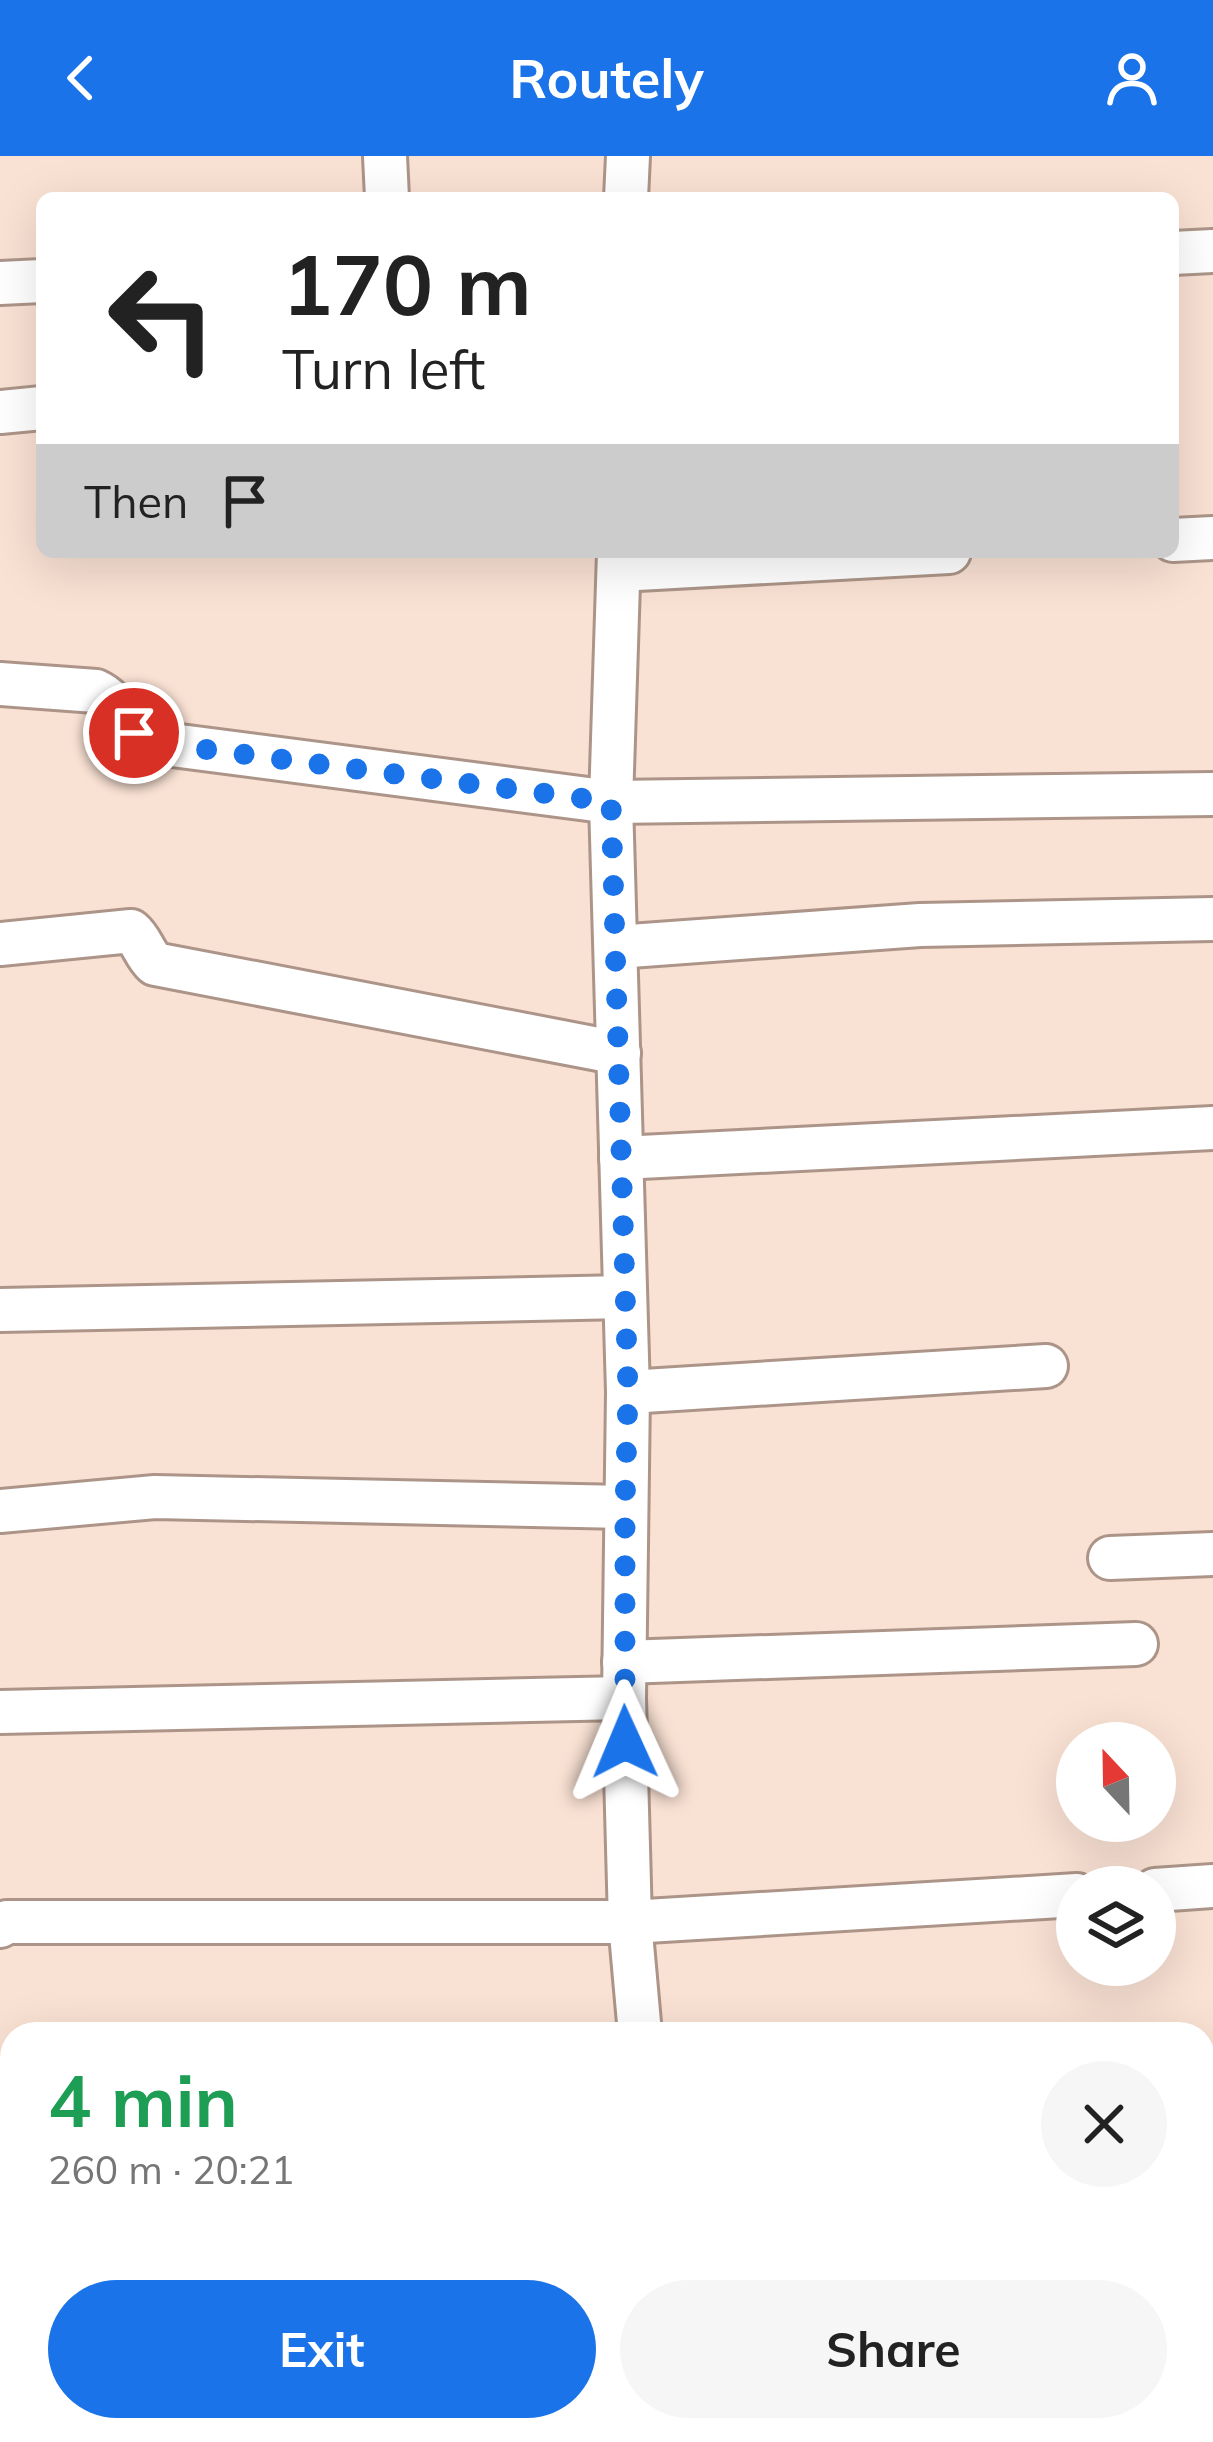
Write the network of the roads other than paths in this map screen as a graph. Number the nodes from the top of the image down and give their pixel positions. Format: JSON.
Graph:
{"nodes":[{"id":1,"x":385,"y":156,"type":"edge"},
{"id":2,"x":628,"y":156,"type":"edge"},
{"id":3,"x":387,"y":192,"type":"edge"},
{"id":4,"x":626,"y":192,"type":"edge"},
{"id":5,"x":1213,"y":251,"type":"edge"},
{"id":6,"x":1179,"y":254,"type":"edge"},
{"id":7,"x":36,"y":280,"type":"edge"},
{"id":8,"x":0,"y":283,"type":"edge"},
{"id":9,"x":36,"y":409,"type":"edge"},
{"id":10,"x":0,"y":412,"type":"edge"},
{"id":11,"x":1213,"y":538,"type":"edge"},
{"id":12,"x":1179,"y":540,"type":"edge"},
{"id":13,"x":729,"y":558,"type":"edge"},
{"id":14,"x":619,"y":561,"type":"edge"},
{"id":15,"x":0,"y":684,"type":"edge"},
{"id":16,"x":1213,"y":794,"type":"edge"},
{"id":17,"x":611,"y":802,"type":"junction"},
{"id":18,"x":1213,"y":919,"type":"edge"},
{"id":19,"x":0,"y":944,"type":"edge"},
{"id":20,"x":616,"y":946,"type":"junction"},
{"id":21,"x":619,"y":1053,"type":"junction"},
{"id":22,"x":1213,"y":1128,"type":"edge"},
{"id":23,"x":622,"y":1158,"type":"junction"},
{"id":24,"x":625,"y":1297,"type":"junction"},
{"id":25,"x":0,"y":1310,"type":"edge"},
{"id":26,"x":1046,"y":1366,"type":"dead end"},
{"id":27,"x":628,"y":1392,"type":"junction"},
{"id":28,"x":625,"y":1507,"type":"junction"},
{"id":29,"x":0,"y":1511,"type":"edge"},
{"id":30,"x":1213,"y":1554,"type":"edge"},
{"id":31,"x":1110,"y":1558,"type":"dead end"},
{"id":32,"x":1136,"y":1644,"type":"dead end"},
{"id":33,"x":624,"y":1680,"type":"junction"},
{"id":34,"x":0,"y":1712,"type":"edge"},
{"id":35,"x":1213,"y":1886,"type":"edge"},
{"id":36,"x":1176,"y":1889,"type":"edge"},
{"id":37,"x":1056,"y":1896,"type":"edge"},
{"id":38,"x":630,"y":1922,"type":"junction"},
{"id":39,"x":0,"y":1926,"type":"edge"},
{"id":40,"x":639,"y":2022,"type":"edge"}],
"edges":[{"from":1,"to":3,"type":"street"},
{"from":2,"to":4,"type":"street"},
{"from":5,"to":6,"type":"street"},
{"from":7,"to":8,"type":"street"},
{"from":9,"to":10,"type":"street"},
{"from":11,"to":12,"type":"street"},
{"from":13,"to":14,"type":"street"},
{"from":14,"to":17,"type":"street"},
{"from":15,"to":17,"type":"street"},
{"from":16,"to":17,"type":"street"},
{"from":17,"to":20,"type":"street"},
{"from":18,"to":20,"type":"street"},
{"from":19,"to":21,"type":"street"},
{"from":20,"to":21,"type":"street"},
{"from":21,"to":23,"type":"street"},
{"from":22,"to":23,"type":"street"},
{"from":23,"to":24,"type":"street"},
{"from":24,"to":25,"type":"street"},
{"from":24,"to":27,"type":"street"},
{"from":26,"to":27,"type":"street"},
{"from":27,"to":28,"type":"street"},
{"from":28,"to":29,"type":"street"},
{"from":28,"to":33,"type":"street"},
{"from":30,"to":31,"type":"street"},
{"from":32,"to":33,"type":"street"},
{"from":33,"to":34,"type":"street"},
{"from":33,"to":38,"type":"street"},
{"from":35,"to":36,"type":"street"},
{"from":37,"to":38,"type":"street"},
{"from":38,"to":39,"type":"street"},
{"from":38,"to":40,"type":"street"}]}
